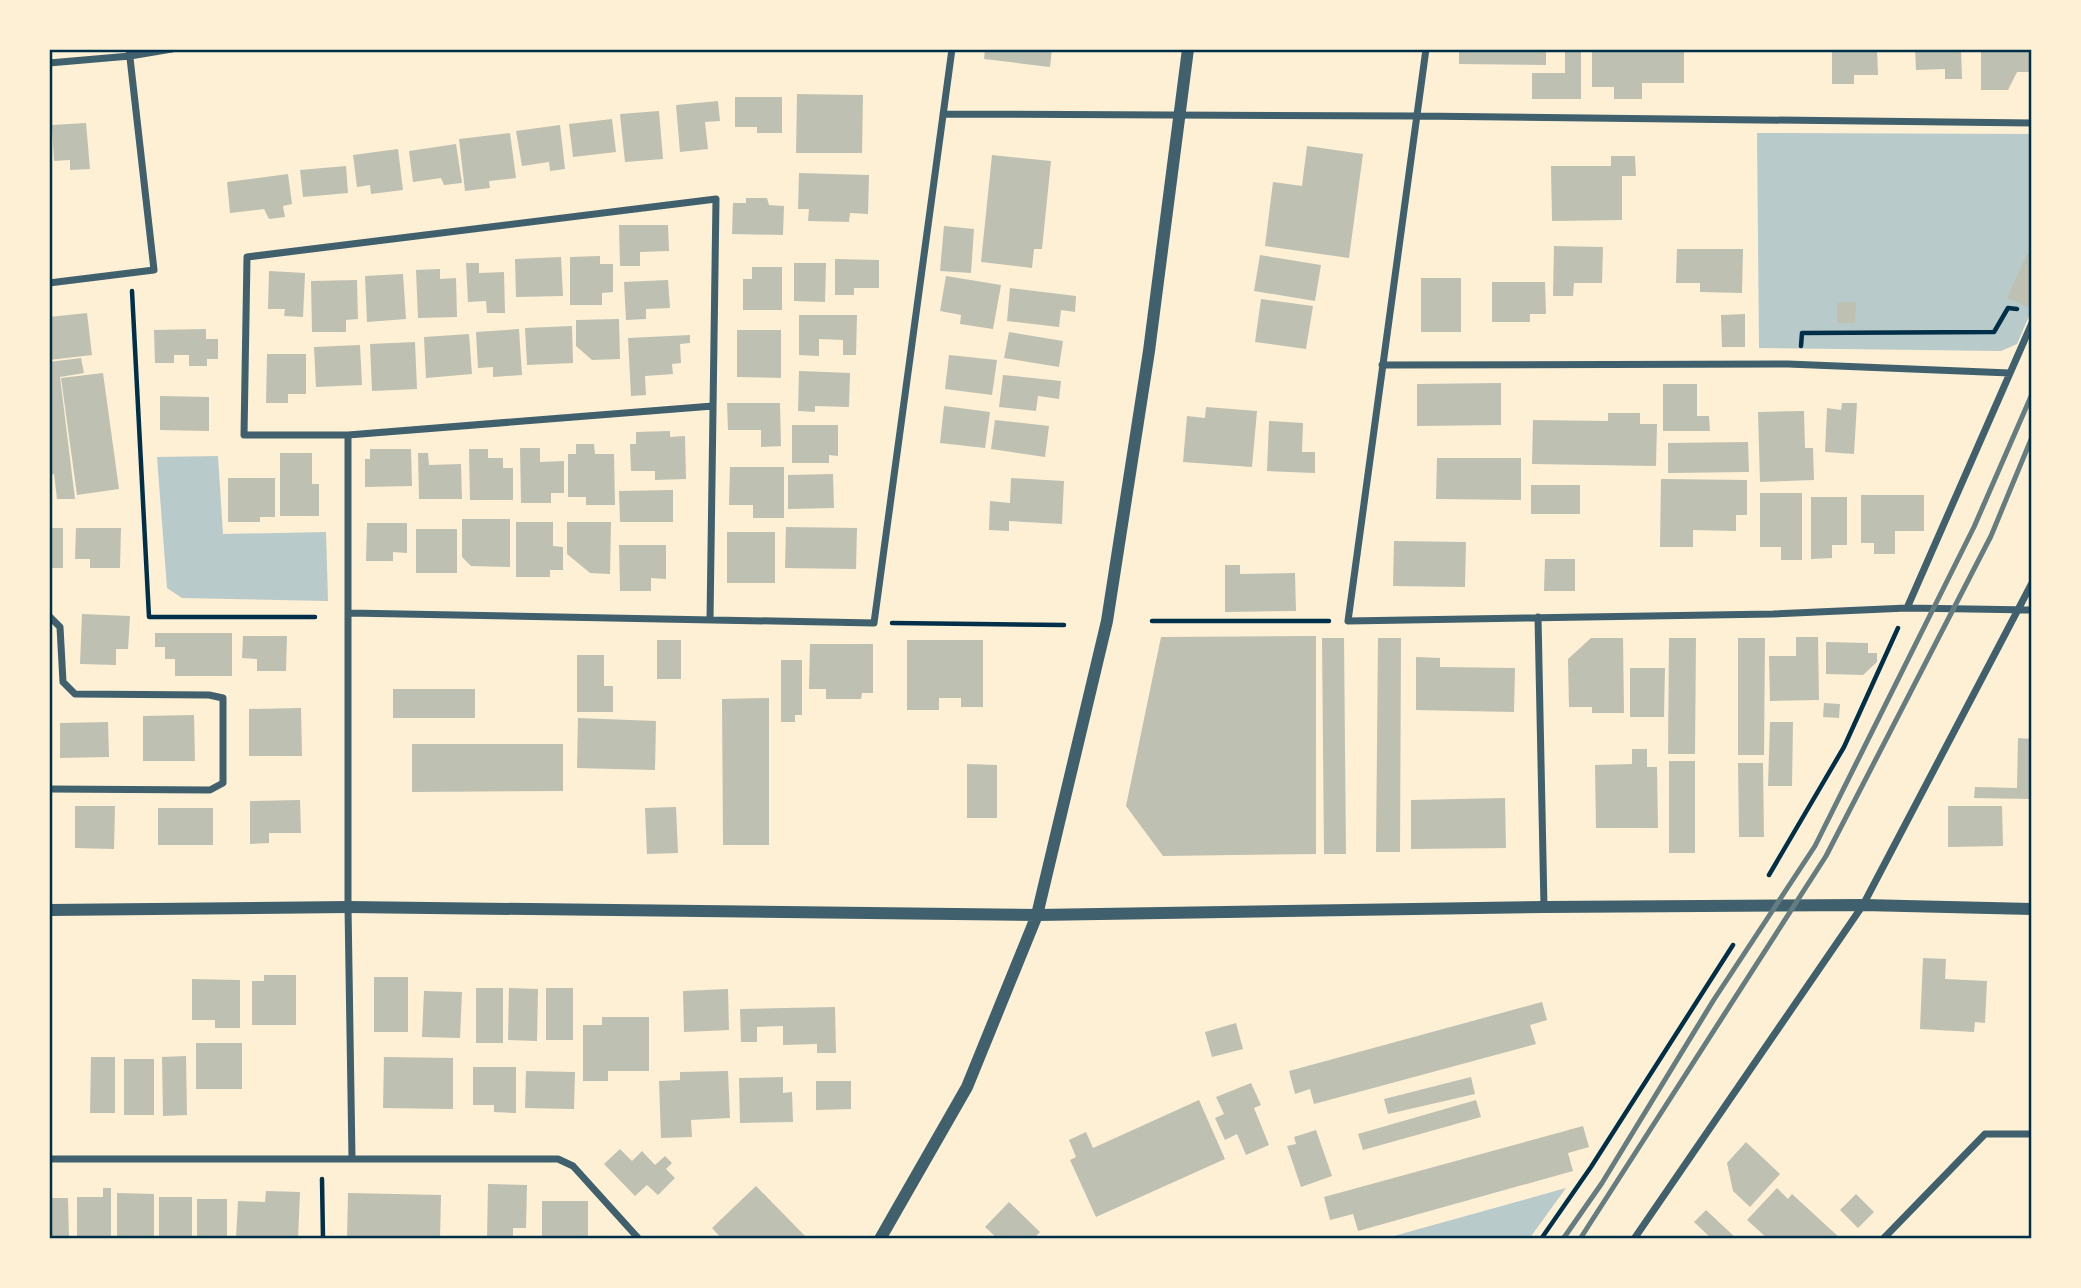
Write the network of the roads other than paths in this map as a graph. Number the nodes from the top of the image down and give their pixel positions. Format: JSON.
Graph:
{"nodes":[{"id":1,"x":172,"y":49,"type":"edge"},
{"id":2,"x":952,"y":49,"type":"edge"},
{"id":3,"x":1188,"y":49,"type":"edge"},
{"id":4,"x":1426,"y":49,"type":"edge"},
{"id":5,"x":130,"y":53,"type":"edge"},
{"id":6,"x":49,"y":63,"type":"edge"},
{"id":7,"x":943,"y":114,"type":"junction"},
{"id":8,"x":1178,"y":116,"type":"junction"},
{"id":9,"x":1417,"y":116,"type":"junction"},
{"id":10,"x":2032,"y":123,"type":"edge"},
{"id":11,"x":49,"y":283,"type":"edge"},
{"id":12,"x":2032,"y":323,"type":"edge"},
{"id":13,"x":1382,"y":365,"type":"junction"},
{"id":14,"x":2010,"y":373,"type":"junction"},
{"id":15,"x":713,"y":406,"type":"junction"},
{"id":16,"x":348,"y":435,"type":"junction"},
{"id":17,"x":2032,"y":583,"type":"edge"},
{"id":18,"x":1907,"y":608,"type":"junction"},
{"id":19,"x":2018,"y":610,"type":"junction"},
{"id":20,"x":2032,"y":610,"type":"edge"},
{"id":21,"x":349,"y":614,"type":"junction"},
{"id":22,"x":49,"y":616,"type":"edge"},
{"id":23,"x":1538,"y":617,"type":"junction"},
{"id":24,"x":710,"y":620,"type":"junction"},
{"id":25,"x":49,"y":789,"type":"edge"},
{"id":26,"x":1863,"y":905,"type":"junction"},
{"id":27,"x":348,"y":906,"type":"junction"},
{"id":28,"x":1544,"y":907,"type":"junction"},
{"id":29,"x":2032,"y":909,"type":"edge"},
{"id":30,"x":49,"y":911,"type":"edge"},
{"id":31,"x":1037,"y":915,"type":"junction"},
{"id":32,"x":2032,"y":1134,"type":"edge"},
{"id":33,"x":352,"y":1158,"type":"junction"},
{"id":34,"x":49,"y":1159,"type":"edge"},
{"id":35,"x":631,"y":1232,"type":"junction"},
{"id":36,"x":623,"y":1239,"type":"edge"},
{"id":37,"x":639,"y":1239,"type":"edge"},
{"id":38,"x":880,"y":1239,"type":"edge"},
{"id":39,"x":1634,"y":1239,"type":"edge"},
{"id":40,"x":1884,"y":1239,"type":"edge"}],
"edges":[{"from":1,"to":5,"type":"street"},
{"from":2,"to":7,"type":"street"},
{"from":3,"to":8,"type":"street"},
{"from":4,"to":9,"type":"street"},
{"from":5,"to":6,"type":"street"},
{"from":5,"to":11,"type":"street"},
{"from":7,"to":8,"type":"street"},
{"from":7,"to":24,"type":"street"},
{"from":8,"to":9,"type":"street"},
{"from":8,"to":31,"type":"street"},
{"from":9,"to":10,"type":"street"},
{"from":9,"to":13,"type":"street"},
{"from":12,"to":14,"type":"street"},
{"from":13,"to":14,"type":"street"},
{"from":13,"to":23,"type":"street"},
{"from":14,"to":18,"type":"street"},
{"from":15,"to":16,"type":"street"},
{"from":15,"to":16,"type":"street"},
{"from":15,"to":24,"type":"street"},
{"from":16,"to":21,"type":"street"},
{"from":17,"to":19,"type":"street"},
{"from":18,"to":19,"type":"street"},
{"from":18,"to":23,"type":"street"},
{"from":19,"to":20,"type":"street"},
{"from":19,"to":26,"type":"street"},
{"from":21,"to":24,"type":"street"},
{"from":21,"to":27,"type":"street"},
{"from":22,"to":25,"type":"street"},
{"from":23,"to":28,"type":"street"},
{"from":26,"to":28,"type":"street"},
{"from":26,"to":29,"type":"street"},
{"from":26,"to":39,"type":"street"},
{"from":27,"to":30,"type":"street"},
{"from":27,"to":31,"type":"street"},
{"from":27,"to":33,"type":"street"},
{"from":28,"to":31,"type":"street"},
{"from":31,"to":38,"type":"street"},
{"from":32,"to":40,"type":"street"},
{"from":33,"to":34,"type":"street"},
{"from":33,"to":35,"type":"street"},
{"from":35,"to":36,"type":"street"},
{"from":35,"to":37,"type":"street"}]}
